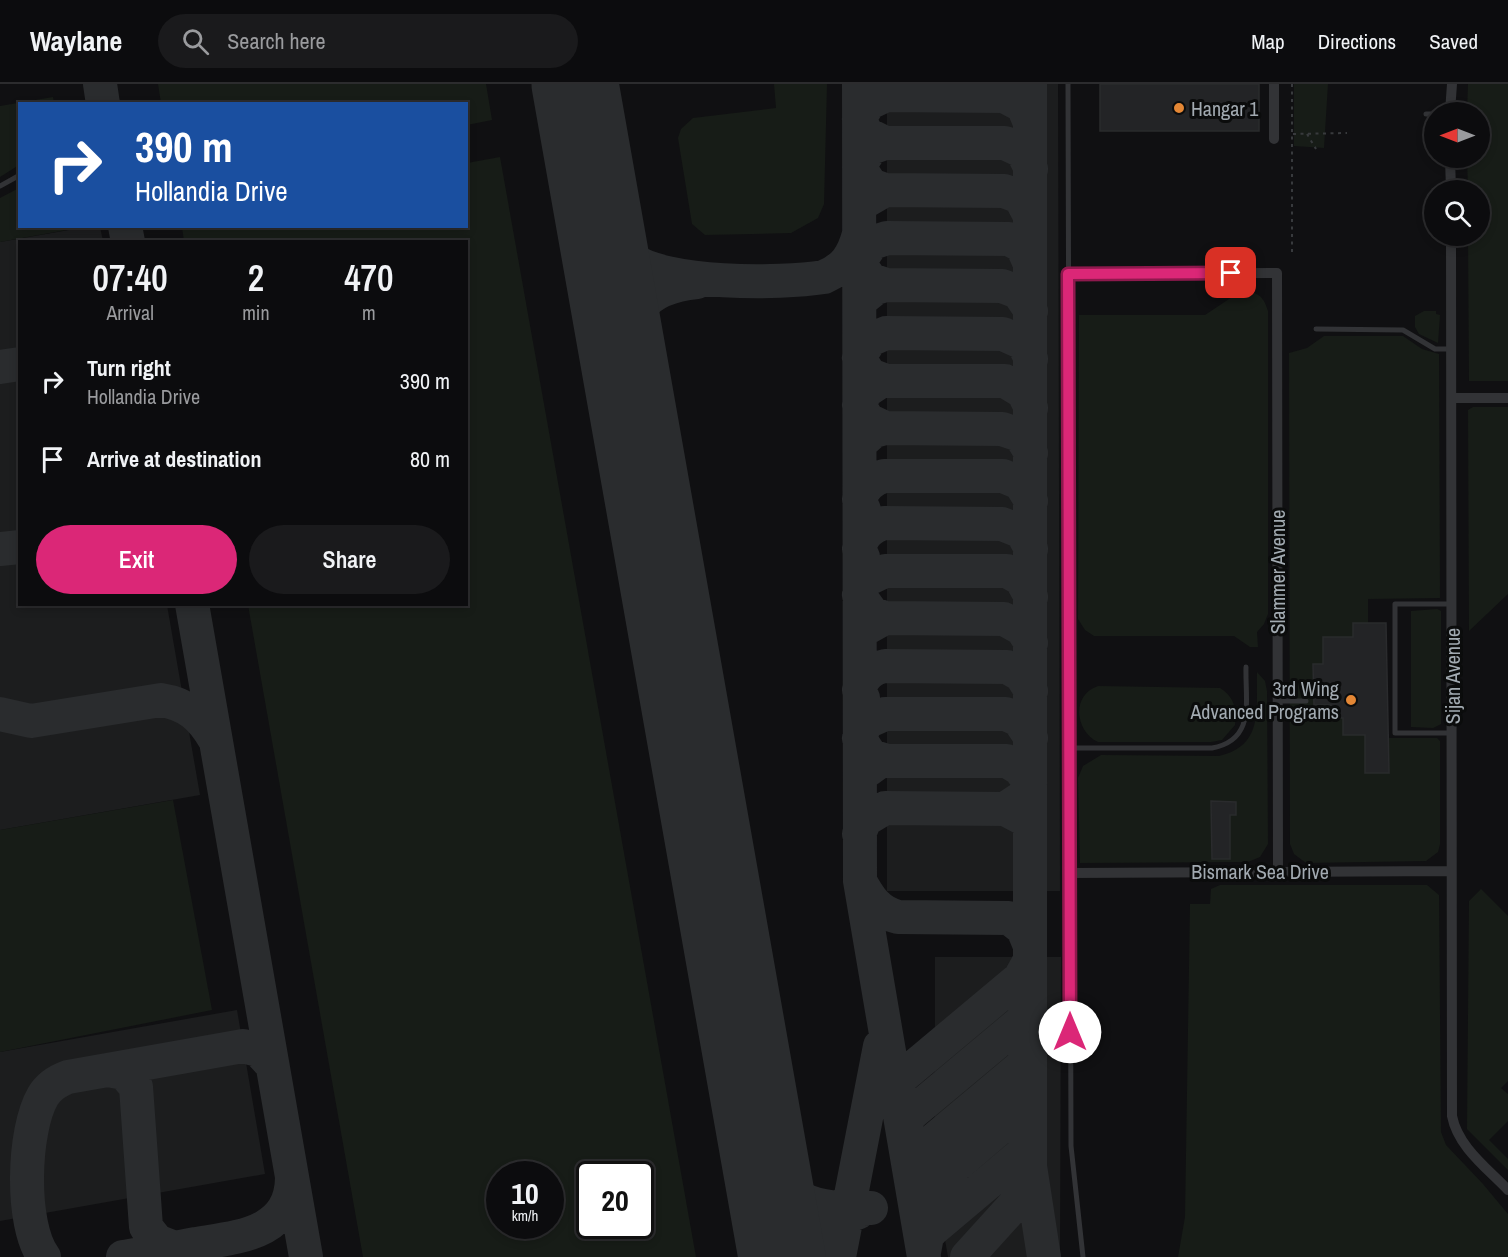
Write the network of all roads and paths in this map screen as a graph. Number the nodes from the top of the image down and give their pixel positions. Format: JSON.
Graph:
{"nodes":[{"id":1,"x":1068,"y":84,"type":"edge"},
{"id":2,"x":1274,"y":84,"type":"edge"},
{"id":3,"x":1292,"y":84,"type":"edge"},
{"id":4,"x":1452,"y":84,"type":"edge"},
{"id":5,"x":1451,"y":102,"type":"edge"},
{"id":6,"x":1347,"y":133,"type":"dead end"},
{"id":7,"x":1292,"y":134,"type":"junction"},
{"id":8,"x":1307,"y":134,"type":"junction"},
{"id":9,"x":1274,"y":139,"type":"dead end"},
{"id":10,"x":1316,"y":149,"type":"dead end"},
{"id":11,"x":18,"y":176,"type":"edge"},
{"id":12,"x":0,"y":186,"type":"edge"},
{"id":13,"x":1451,"y":246,"type":"edge"},
{"id":14,"x":1292,"y":255,"type":"dead end"},
{"id":15,"x":1068,"y":274,"type":"junction"},
{"id":16,"x":1316,"y":329,"type":"dead end"},
{"id":17,"x":1452,"y":349,"type":"junction"},
{"id":18,"x":1452,"y":398,"type":"junction"},
{"id":19,"x":1508,"y":398,"type":"edge"},
{"id":20,"x":1452,"y":604,"type":"junction"},
{"id":21,"x":1246,"y":667,"type":"dead end"},
{"id":22,"x":1277,"y":701,"type":"junction"},
{"id":23,"x":1306,"y":701,"type":"dead end"},
{"id":24,"x":1452,"y":733,"type":"junction"},
{"id":25,"x":1068,"y":748,"type":"junction"},
{"id":26,"x":1278,"y":871,"type":"junction"},
{"id":27,"x":1451,"y":871,"type":"junction"},
{"id":28,"x":1069,"y":873,"type":"junction"},
{"id":29,"x":1508,"y":1190,"type":"edge"},
{"id":30,"x":1083,"y":1257,"type":"edge"}],
"edges":[{"from":1,"to":15,"type":"lane"},
{"from":2,"to":9,"type":"street"},
{"from":3,"to":7,"type":"path"},
{"from":4,"to":5,"type":"street"},
{"from":6,"to":8,"type":"path"},
{"from":7,"to":8,"type":"path"},
{"from":7,"to":14,"type":"path"},
{"from":8,"to":10,"type":"path"},
{"from":11,"to":12,"type":"lane"},
{"from":13,"to":17,"type":"street","name":"Sijan Avenue"},
{"from":15,"to":22,"type":"street","name":"Slammer Avenue"},
{"from":15,"to":25,"type":"lane"},
{"from":16,"to":17,"type":"lane"},
{"from":17,"to":18,"type":"street","name":"Sijan Avenue"},
{"from":18,"to":19,"type":"street"},
{"from":18,"to":20,"type":"street","name":"Sijan Avenue"},
{"from":20,"to":24,"type":"street","name":"Sijan Avenue"},
{"from":20,"to":24,"type":"lane"},
{"from":21,"to":25,"type":"lane"},
{"from":22,"to":23,"type":"lane"},
{"from":22,"to":26,"type":"street","name":"Slammer Avenue"},
{"from":24,"to":27,"type":"street","name":"Sijan Avenue"},
{"from":25,"to":28,"type":"lane"},
{"from":26,"to":27,"type":"street","name":"Bismark Sea Drive"},
{"from":26,"to":28,"type":"street","name":"Bismark Sea Drive"},
{"from":27,"to":29,"type":"street","name":"Sijan Avenue"},
{"from":28,"to":30,"type":"lane"}]}
